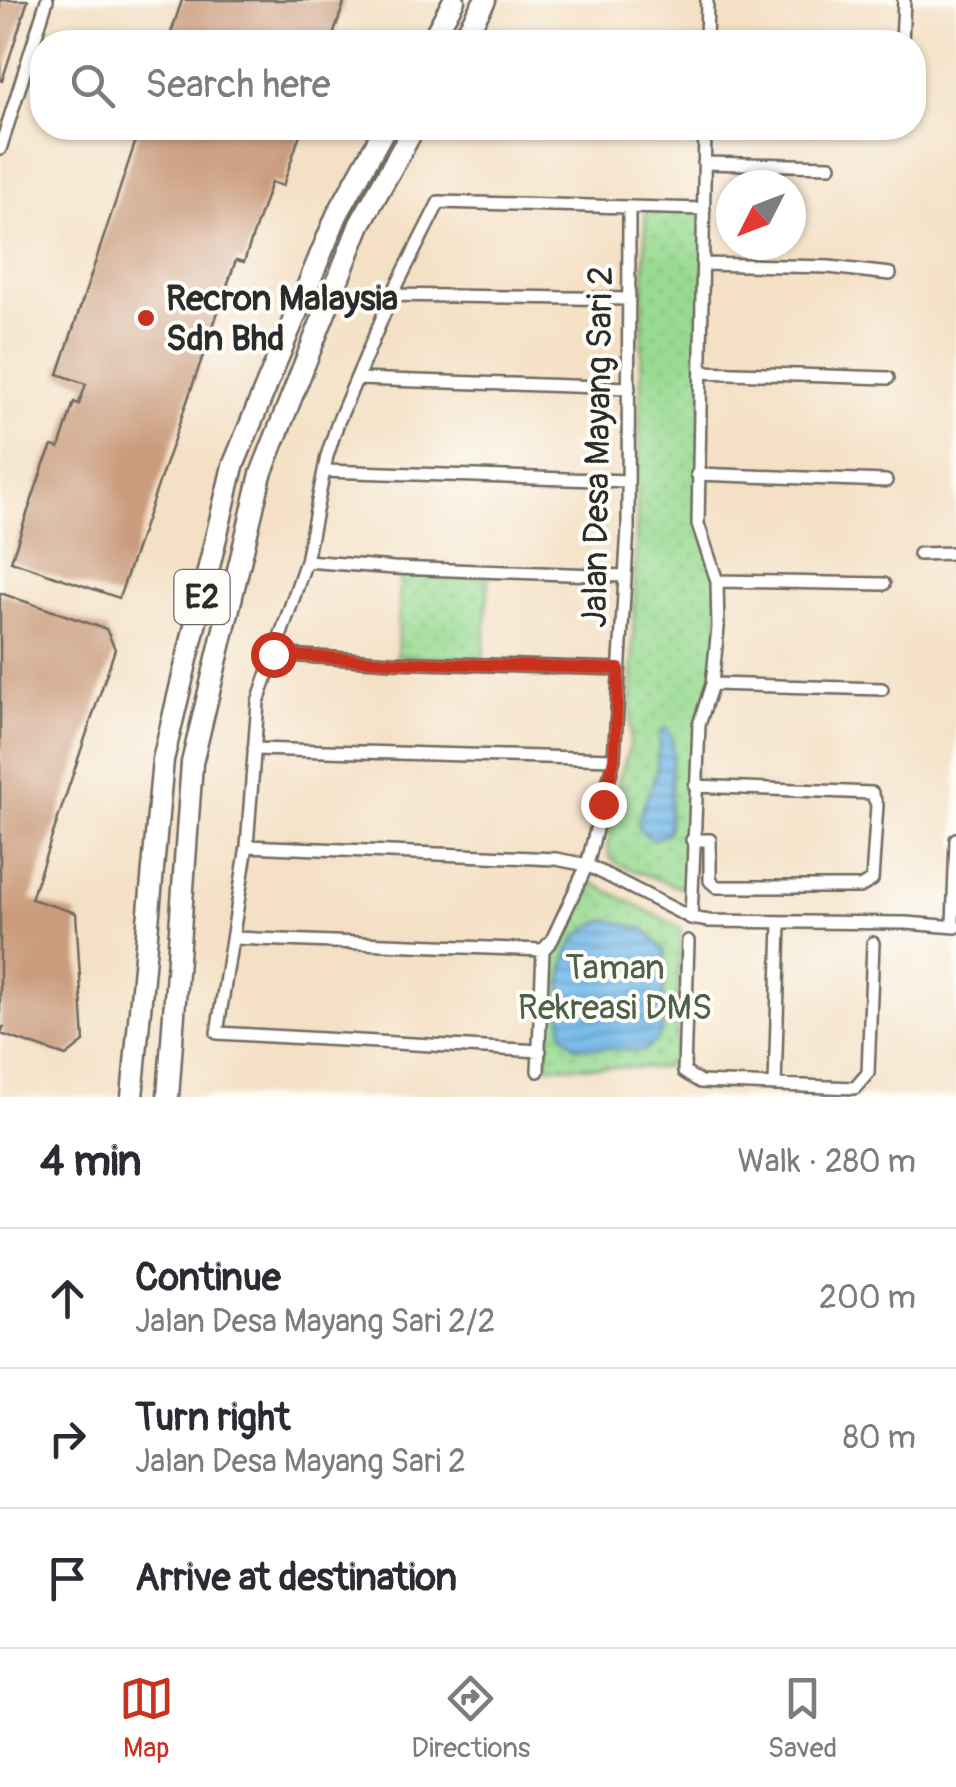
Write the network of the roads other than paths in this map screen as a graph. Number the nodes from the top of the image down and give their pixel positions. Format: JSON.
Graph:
{"nodes":[{"id":1,"x":47,"y":0,"type":"edge"},
{"id":2,"x":454,"y":0,"type":"edge"},
{"id":3,"x":485,"y":0,"type":"edge"},
{"id":4,"x":707,"y":0,"type":"edge"},
{"id":5,"x":904,"y":0,"type":"edge"},
{"id":6,"x":38,"y":30,"type":"edge"},
{"id":7,"x":438,"y":30,"type":"edge"},
{"id":8,"x":468,"y":30,"type":"edge"},
{"id":9,"x":706,"y":30,"type":"edge"},
{"id":10,"x":903,"y":30,"type":"edge"},
{"id":11,"x":30,"y":54,"type":"edge"},
{"id":12,"x":378,"y":140,"type":"edge"},
{"id":13,"x":407,"y":140,"type":"edge"},
{"id":14,"x":705,"y":140,"type":"edge"},
{"id":15,"x":0,"y":149,"type":"edge"},
{"id":16,"x":704,"y":163,"type":"junction"},
{"id":17,"x":830,"y":166,"type":"dead end"},
{"id":18,"x":630,"y":207,"type":"junction"},
{"id":19,"x":704,"y":209,"type":"junction"},
{"id":20,"x":703,"y":264,"type":"junction"},
{"id":21,"x":890,"y":274,"type":"dead end"},
{"id":22,"x":392,"y":295,"type":"junction"},
{"id":23,"x":629,"y":299,"type":"junction"},
{"id":24,"x":701,"y":372,"type":"junction"},
{"id":25,"x":888,"y":378,"type":"dead end"},
{"id":26,"x":358,"y":379,"type":"junction"},
{"id":27,"x":628,"y":388,"type":"junction"},
{"id":28,"x":324,"y":470,"type":"junction"},
{"id":29,"x":698,"y":474,"type":"junction"},
{"id":30,"x":886,"y":480,"type":"dead end"},
{"id":31,"x":628,"y":482,"type":"junction"},
{"id":32,"x":956,"y":553,"type":"edge"},
{"id":33,"x":919,"y":554,"type":"dead end"},
{"id":34,"x":306,"y":560,"type":"junction"},
{"id":35,"x":625,"y":576,"type":"junction"},
{"id":36,"x":717,"y":581,"type":"junction"},
{"id":37,"x":884,"y":584,"type":"dead end"},
{"id":38,"x":273,"y":654,"type":"junction"},
{"id":39,"x":619,"y":669,"type":"junction"},
{"id":40,"x":712,"y":684,"type":"junction"},
{"id":41,"x":882,"y":690,"type":"dead end"},
{"id":42,"x":254,"y":749,"type":"junction"},
{"id":43,"x":614,"y":759,"type":"junction"},
{"id":44,"x":696,"y":786,"type":"junction"},
{"id":45,"x":956,"y":839,"type":"edge"},
{"id":46,"x":692,"y":840,"type":"junction"},
{"id":47,"x":247,"y":846,"type":"junction"},
{"id":48,"x":588,"y":866,"type":"junction"},
{"id":49,"x":691,"y":918,"type":"junction"},
{"id":50,"x":780,"y":924,"type":"junction"},
{"id":51,"x":955,"y":926,"type":"edge"},
{"id":52,"x":234,"y":938,"type":"junction"},
{"id":53,"x":688,"y":941,"type":"dead end"},
{"id":54,"x":873,"y":943,"type":"dead end"},
{"id":55,"x":543,"y":950,"type":"junction"},
{"id":56,"x":540,"y":1050,"type":"junction"},
{"id":57,"x":538,"y":1070,"type":"dead end"},
{"id":58,"x":776,"y":1085,"type":"junction"},
{"id":59,"x":132,"y":1097,"type":"edge"},
{"id":60,"x":168,"y":1097,"type":"edge"}],
"edges":[{"from":1,"to":6,"type":"street"},
{"from":2,"to":7,"type":"highway"},
{"from":3,"to":8,"type":"highway"},
{"from":4,"to":9,"type":"street"},
{"from":5,"to":10,"type":"street"},
{"from":11,"to":15,"type":"street"},
{"from":12,"to":59,"type":"highway","number":"E2"},
{"from":13,"to":60,"type":"highway","number":"E2"},
{"from":14,"to":16,"type":"street"},
{"from":16,"to":17,"type":"street"},
{"from":16,"to":19,"type":"street"},
{"from":18,"to":19,"type":"street"},
{"from":18,"to":22,"type":"street"},
{"from":18,"to":23,"type":"street","name":"Jalan Desa Mayang Sari 2"},
{"from":19,"to":20,"type":"street"},
{"from":20,"to":21,"type":"street"},
{"from":20,"to":24,"type":"street"},
{"from":22,"to":23,"type":"street"},
{"from":22,"to":26,"type":"street"},
{"from":23,"to":27,"type":"street","name":"Jalan Desa Mayang Sari 2"},
{"from":24,"to":25,"type":"street"},
{"from":24,"to":29,"type":"street"},
{"from":26,"to":27,"type":"street"},
{"from":26,"to":28,"type":"street"},
{"from":27,"to":31,"type":"street","name":"Jalan Desa Mayang Sari 2"},
{"from":28,"to":31,"type":"street"},
{"from":28,"to":34,"type":"street"},
{"from":29,"to":30,"type":"street"},
{"from":29,"to":36,"type":"street"},
{"from":31,"to":35,"type":"street","name":"Jalan Desa Mayang Sari 2"},
{"from":32,"to":33,"type":"street"},
{"from":34,"to":35,"type":"street"},
{"from":34,"to":38,"type":"street"},
{"from":35,"to":39,"type":"street","name":"Jalan Desa Mayang Sari 2"},
{"from":36,"to":37,"type":"street"},
{"from":36,"to":40,"type":"street"},
{"from":38,"to":39,"type":"street"},
{"from":38,"to":42,"type":"street"},
{"from":39,"to":43,"type":"street","name":"Jalan Desa Mayang Sari 2"},
{"from":40,"to":41,"type":"street"},
{"from":40,"to":44,"type":"street"},
{"from":42,"to":43,"type":"street"},
{"from":42,"to":47,"type":"street"},
{"from":43,"to":48,"type":"street","name":"Jalan Desa Mayang Sari 2"},
{"from":44,"to":46,"type":"street"},
{"from":44,"to":46,"type":"street"},
{"from":45,"to":51,"type":"street"},
{"from":46,"to":49,"type":"street"},
{"from":47,"to":48,"type":"street"},
{"from":47,"to":52,"type":"street"},
{"from":48,"to":49,"type":"street"},
{"from":48,"to":55,"type":"street","name":"Jalan Desa Mayang Sari 2"},
{"from":49,"to":50,"type":"street"},
{"from":50,"to":51,"type":"street"},
{"from":50,"to":58,"type":"street"},
{"from":52,"to":55,"type":"street"},
{"from":52,"to":56,"type":"street"},
{"from":53,"to":58,"type":"street"},
{"from":54,"to":58,"type":"street"},
{"from":55,"to":56,"type":"street"},
{"from":56,"to":57,"type":"street"}]}
